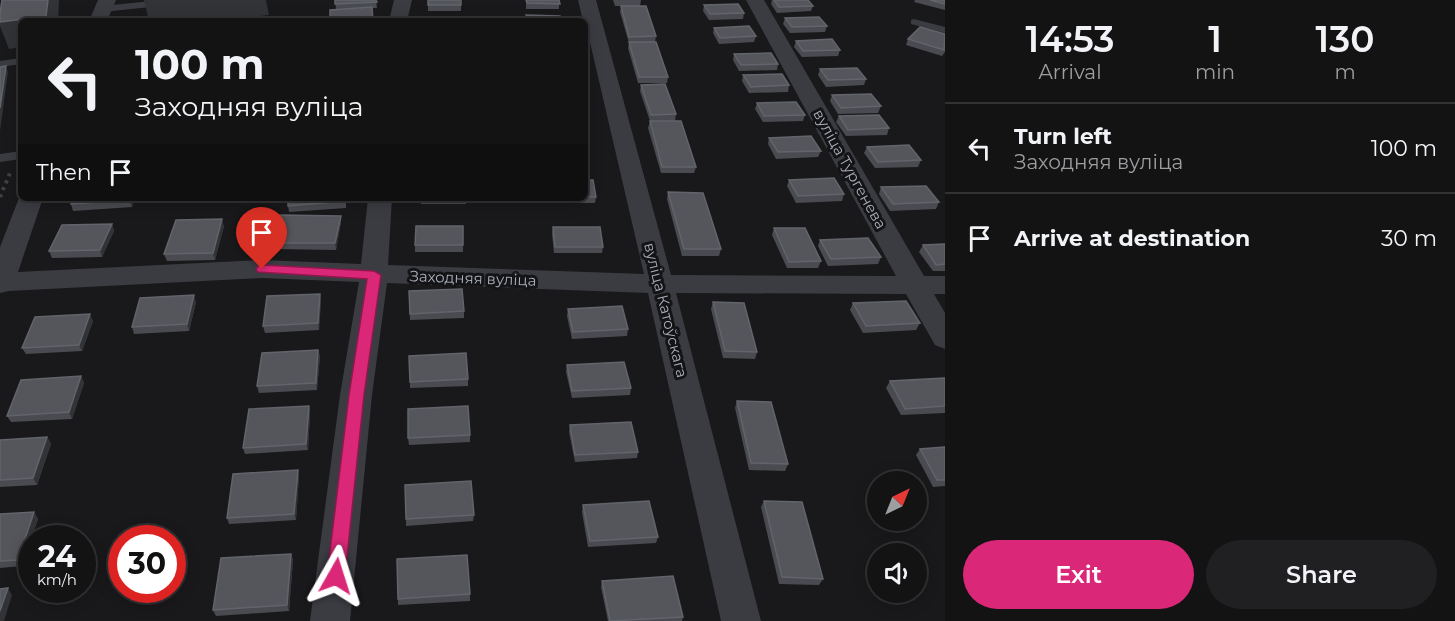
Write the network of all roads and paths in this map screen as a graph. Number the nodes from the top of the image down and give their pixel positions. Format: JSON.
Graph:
{"nodes":[{"id":1,"x":188,"y":0,"type":"edge"},
{"id":2,"x":403,"y":0,"type":"edge"},
{"id":3,"x":587,"y":0,"type":"edge"},
{"id":4,"x":755,"y":0,"type":"edge"},
{"id":5,"x":103,"y":10,"type":"edge"},
{"id":6,"x":399,"y":18,"type":"edge"},
{"id":7,"x":914,"y":22,"type":"dead end"},
{"id":8,"x":945,"y":30,"type":"edge"},
{"id":9,"x":18,"y":61,"type":"edge"},
{"id":10,"x":0,"y":64,"type":"edge"},
{"id":11,"x":18,"y":155,"type":"edge"},
{"id":12,"x":18,"y":157,"type":"edge"},
{"id":13,"x":0,"y":158,"type":"edge"},
{"id":14,"x":0,"y":197,"type":"edge"},
{"id":15,"x":31,"y":201,"type":"edge"},
{"id":16,"x":381,"y":201,"type":"edge"},
{"id":17,"x":374,"y":275,"type":"junction"},
{"id":18,"x":1,"y":283,"type":"edge"},
{"id":19,"x":660,"y":284,"type":"junction"},
{"id":20,"x":915,"y":284,"type":"junction"},
{"id":21,"x":945,"y":285,"type":"edge"},
{"id":22,"x":945,"y":338,"type":"edge"},
{"id":23,"x":330,"y":621,"type":"edge"},
{"id":24,"x":741,"y":621,"type":"edge"}],
"edges":[{"from":1,"to":5,"type":"lane"},
{"from":2,"to":6,"type":"street"},
{"from":3,"to":19,"type":"street","name":"вуліца Катоўскага"},
{"from":4,"to":20,"type":"street","name":"вуліца Тургенева"},
{"from":7,"to":8,"type":"lane"},
{"from":9,"to":10,"type":"lane"},
{"from":11,"to":13,"type":"lane"},
{"from":12,"to":14,"type":"path"},
{"from":15,"to":18,"type":"street"},
{"from":16,"to":17,"type":"street"},
{"from":17,"to":18,"type":"street","name":"Заходняя вуліца"},
{"from":17,"to":19,"type":"street","name":"Заходняя вуліца"},
{"from":17,"to":23,"type":"street"},
{"from":19,"to":20,"type":"street","name":"Заходняя вуліца"},
{"from":19,"to":24,"type":"street","name":"вуліца Катоўскага"},
{"from":20,"to":21,"type":"street","name":"Заходняя вуліца"},
{"from":20,"to":22,"type":"street","name":"вуліца Тургенева"}]}
